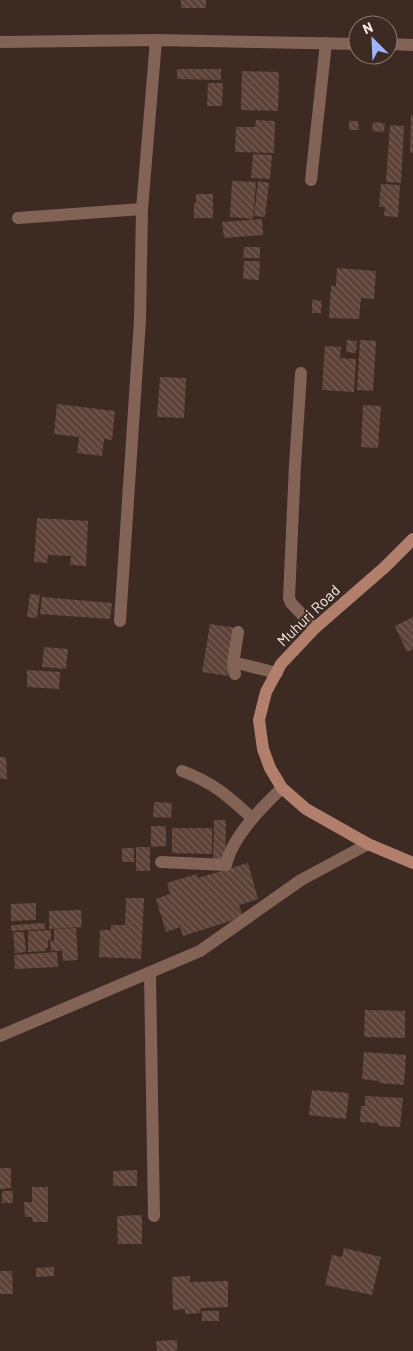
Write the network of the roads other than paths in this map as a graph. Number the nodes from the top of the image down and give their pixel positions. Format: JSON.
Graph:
{"nodes":[{"id":1,"x":156,"y":40,"type":"junction"},
{"id":2,"x":0,"y":42,"type":"edge"},
{"id":3,"x":326,"y":43,"type":"junction"},
{"id":4,"x":348,"y":44,"type":"edge"},
{"id":5,"x":398,"y":44,"type":"edge"},
{"id":6,"x":413,"y":45,"type":"edge"},
{"id":7,"x":311,"y":180,"type":"dead end"},
{"id":8,"x":142,"y":209,"type":"junction"},
{"id":9,"x":18,"y":218,"type":"dead end"},
{"id":10,"x":301,"y":373,"type":"dead end"},
{"id":11,"x":413,"y":539,"type":"edge"},
{"id":12,"x":120,"y":621,"type":"dead end"},
{"id":13,"x":315,"y":628,"type":"junction"},
{"id":14,"x":238,"y":632,"type":"dead end"},
{"id":15,"x":277,"y":673,"type":"junction"},
{"id":16,"x":182,"y":771,"type":"dead end"},
{"id":17,"x":282,"y":788,"type":"junction"},
{"id":18,"x":252,"y":818,"type":"junction"},
{"id":19,"x":368,"y":844,"type":"junction"},
{"id":20,"x":161,"y":862,"type":"dead end"},
{"id":21,"x":413,"y":863,"type":"edge"},
{"id":22,"x":150,"y":974,"type":"junction"},
{"id":23,"x":0,"y":1036,"type":"edge"},
{"id":24,"x":154,"y":1216,"type":"dead end"}],
"edges":[{"from":1,"to":2,"type":"street"},
{"from":1,"to":3,"type":"street"},
{"from":1,"to":8,"type":"street"},
{"from":3,"to":4,"type":"street"},
{"from":3,"to":7,"type":"street"},
{"from":5,"to":6,"type":"street"},
{"from":8,"to":9,"type":"street"},
{"from":8,"to":12,"type":"street"},
{"from":10,"to":13,"type":"street"},
{"from":11,"to":13,"type":"main road","name":"Muhuri Road"},
{"from":13,"to":15,"type":"main road","name":"Muhuri Road"},
{"from":14,"to":15,"type":"street"},
{"from":15,"to":17,"type":"main road","name":"Muhuri Road"},
{"from":16,"to":18,"type":"street"},
{"from":17,"to":18,"type":"street"},
{"from":17,"to":19,"type":"main road","name":"Muhuri Road"},
{"from":18,"to":20,"type":"street"},
{"from":19,"to":21,"type":"main road","name":"Muhuri Road"},
{"from":19,"to":22,"type":"street"},
{"from":22,"to":23,"type":"street"},
{"from":22,"to":24,"type":"street"}]}
